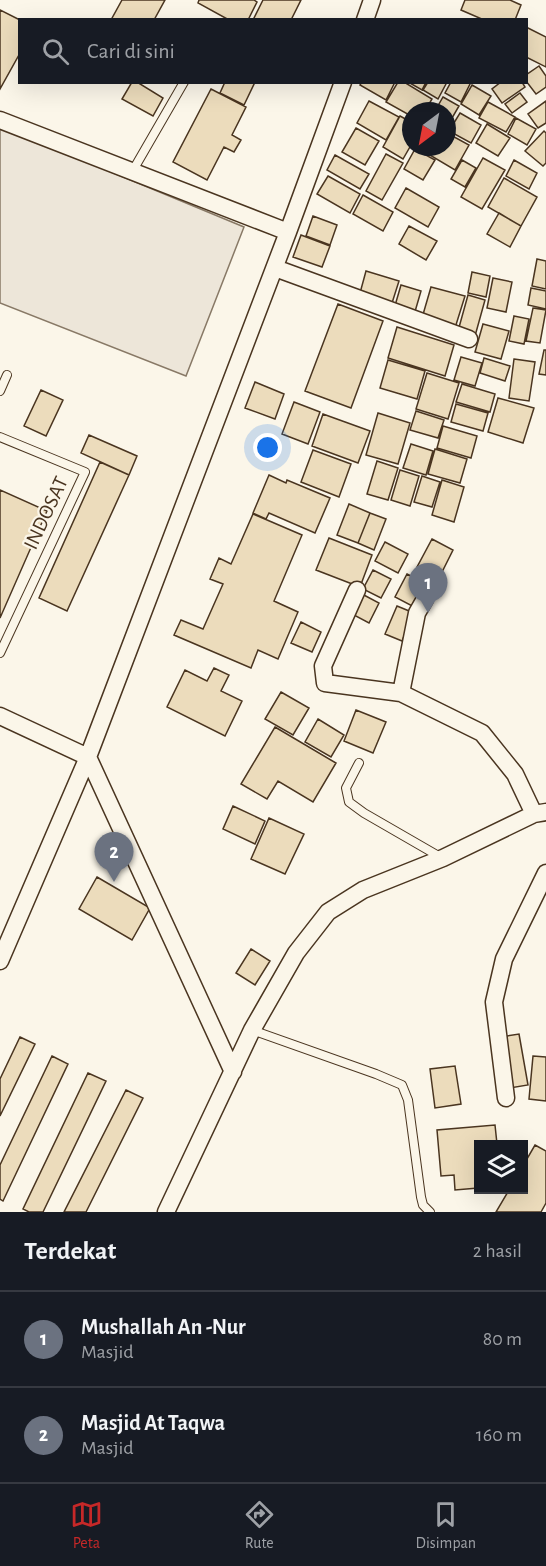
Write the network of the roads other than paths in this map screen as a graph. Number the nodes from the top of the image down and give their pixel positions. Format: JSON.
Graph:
{"nodes":[{"id":1,"x":372,"y":0,"type":"edge"},
{"id":2,"x":366,"y":18,"type":"edge"},
{"id":3,"x":183,"y":84,"type":"edge"},
{"id":4,"x":342,"y":84,"type":"edge"},
{"id":5,"x":0,"y":120,"type":"edge"},
{"id":6,"x":132,"y":173,"type":"junction"},
{"id":7,"x":288,"y":232,"type":"junction"},
{"id":8,"x":274,"y":268,"type":"junction"},
{"id":9,"x":468,"y":339,"type":"dead end"},
{"id":10,"x":7,"y":375,"type":"dead end"},
{"id":11,"x":0,"y":391,"type":"edge"},
{"id":12,"x":0,"y":437,"type":"edge"},
{"id":13,"x":357,"y":590,"type":"dead end"},
{"id":14,"x":425,"y":599,"type":"dead end"},
{"id":15,"x":0,"y":653,"type":"edge"},
{"id":16,"x":401,"y":693,"type":"junction"},
{"id":17,"x":0,"y":716,"type":"edge"},
{"id":18,"x":88,"y":757,"type":"junction"},
{"id":19,"x":359,"y":763,"type":"dead end"},
{"id":20,"x":540,"y":813,"type":"edge"},
{"id":21,"x":443,"y":858,"type":"junction"},
{"id":22,"x":546,"y":873,"type":"edge"},
{"id":23,"x":0,"y":961,"type":"edge"},
{"id":24,"x":252,"y":1030,"type":"junction"},
{"id":25,"x":233,"y":1071,"type":"junction"},
{"id":26,"x":506,"y":1098,"type":"dead end"},
{"id":27,"x":166,"y":1212,"type":"edge"},
{"id":28,"x":430,"y":1212,"type":"edge"}],
"edges":[{"from":1,"to":2,"type":"street"},
{"from":3,"to":6,"type":"lane"},
{"from":4,"to":7,"type":"street"},
{"from":5,"to":6,"type":"street"},
{"from":6,"to":7,"type":"street"},
{"from":7,"to":8,"type":"street"},
{"from":8,"to":9,"type":"street"},
{"from":8,"to":18,"type":"street"},
{"from":10,"to":11,"type":"lane"},
{"from":12,"to":15,"type":"lane","name":"INDOSAT"},
{"from":13,"to":16,"type":"street"},
{"from":14,"to":16,"type":"street"},
{"from":16,"to":20,"type":"street"},
{"from":17,"to":18,"type":"street"},
{"from":18,"to":23,"type":"street"},
{"from":18,"to":25,"type":"street"},
{"from":19,"to":21,"type":"lane"},
{"from":20,"to":21,"type":"street"},
{"from":21,"to":24,"type":"street"},
{"from":22,"to":26,"type":"street"},
{"from":24,"to":25,"type":"street"},
{"from":24,"to":28,"type":"lane"},
{"from":25,"to":27,"type":"street"}]}
